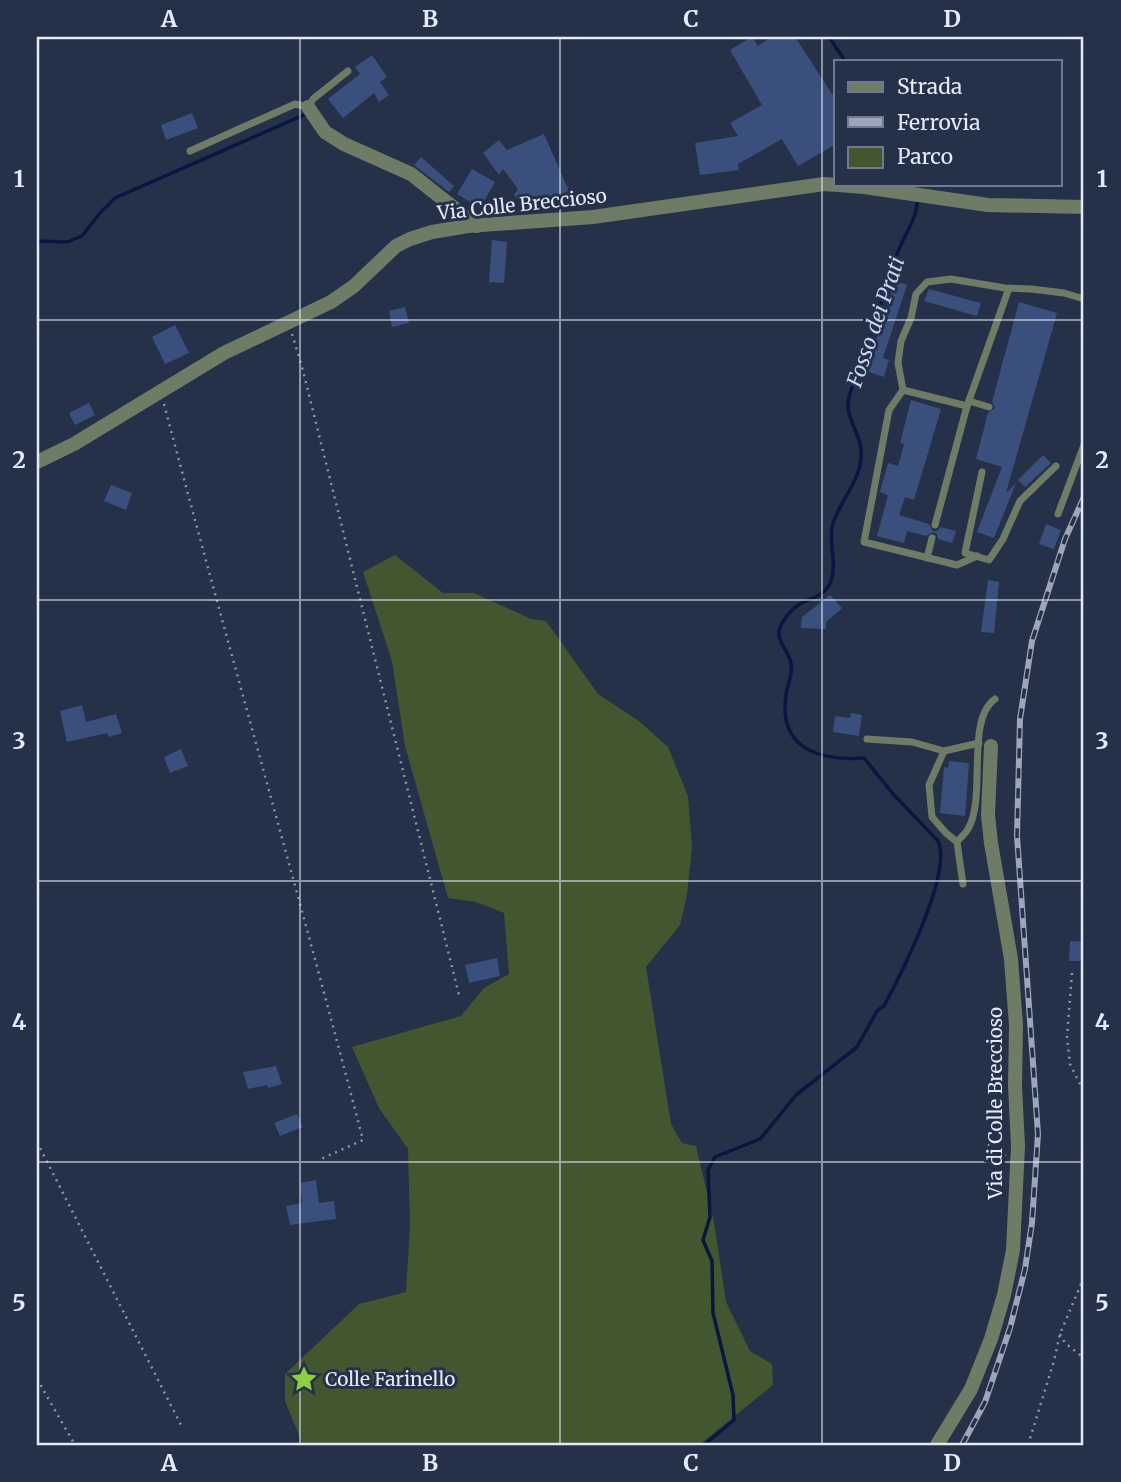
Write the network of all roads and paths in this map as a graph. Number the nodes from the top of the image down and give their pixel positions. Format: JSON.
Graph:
{"nodes":[{"id":1,"x":348,"y":71,"type":"dead end"},
{"id":2,"x":308,"y":107,"type":"junction"},
{"id":3,"x":190,"y":151,"type":"dead end"},
{"id":4,"x":834,"y":185,"type":"edge"},
{"id":5,"x":855,"y":186,"type":"edge"},
{"id":6,"x":1084,"y":207,"type":"edge"},
{"id":7,"x":477,"y":226,"type":"junction"},
{"id":8,"x":1009,"y":288,"type":"junction"},
{"id":9,"x":1084,"y":299,"type":"edge"},
{"id":10,"x":288,"y":323,"type":"junction"},
{"id":11,"x":903,"y":390,"type":"junction"},
{"id":12,"x":161,"y":392,"type":"junction"},
{"id":13,"x":968,"y":404,"type":"junction"},
{"id":14,"x":989,"y":407,"type":"dead end"},
{"id":15,"x":1076,"y":439,"type":"dead end"},
{"id":16,"x":1084,"y":445,"type":"edge"},
{"id":17,"x":37,"y":462,"type":"edge"},
{"id":18,"x":1056,"y":466,"type":"dead end"},
{"id":19,"x":982,"y":472,"type":"dead end"},
{"id":20,"x":1058,"y":514,"type":"dead end"},
{"id":21,"x":935,"y":525,"type":"dead end"},
{"id":22,"x":932,"y":538,"type":"dead end"},
{"id":23,"x":977,"y":556,"type":"junction"},
{"id":24,"x":927,"y":558,"type":"junction"},
{"id":25,"x":995,"y":699,"type":"dead end"},
{"id":26,"x":867,"y":739,"type":"dead end"},
{"id":27,"x":985,"y":745,"type":"junction"},
{"id":28,"x":944,"y":751,"type":"junction"},
{"id":29,"x":957,"y":842,"type":"junction"},
{"id":30,"x":962,"y":884,"type":"dead end"},
{"id":31,"x":1072,"y":973,"type":"dead end"},
{"id":32,"x":460,"y":999,"type":"dead end"},
{"id":33,"x":1084,"y":1092,"type":"edge"},
{"id":34,"x":37,"y":1142,"type":"edge"},
{"id":35,"x":988,"y":1144,"type":"dead end"},
{"id":36,"x":1017,"y":1157,"type":"junction"},
{"id":37,"x":321,"y":1159,"type":"dead end"},
{"id":38,"x":1084,"y":1277,"type":"edge"},
{"id":39,"x":1060,"y":1334,"type":"junction"},
{"id":40,"x":1084,"y":1358,"type":"edge"},
{"id":41,"x":37,"y":1379,"type":"edge"},
{"id":42,"x":181,"y":1425,"type":"dead end"},
{"id":43,"x":75,"y":1445,"type":"edge"},
{"id":44,"x":937,"y":1445,"type":"edge"},
{"id":45,"x":1028,"y":1445,"type":"edge"}],
"edges":[{"from":1,"to":2,"type":"lane"},
{"from":2,"to":3,"type":"lane"},
{"from":2,"to":7,"type":"street"},
{"from":4,"to":7,"type":"street","name":"Via Colle Breccioso"},
{"from":5,"to":6,"type":"street","name":"Via Colle Breccioso"},
{"from":7,"to":10,"type":"street","name":"Via Colle Breccioso"},
{"from":8,"to":9,"type":"lane"},
{"from":8,"to":11,"type":"lane"},
{"from":8,"to":13,"type":"lane"},
{"from":10,"to":12,"type":"street","name":"Via Colle Breccioso"},
{"from":10,"to":32,"type":"path"},
{"from":11,"to":13,"type":"lane"},
{"from":11,"to":24,"type":"lane"},
{"from":12,"to":17,"type":"street","name":"Via Colle Breccioso"},
{"from":12,"to":37,"type":"path"},
{"from":13,"to":14,"type":"lane"},
{"from":13,"to":21,"type":"lane"},
{"from":15,"to":16,"type":"lane"},
{"from":16,"to":20,"type":"lane"},
{"from":18,"to":23,"type":"lane"},
{"from":19,"to":23,"type":"lane"},
{"from":22,"to":24,"type":"lane"},
{"from":23,"to":24,"type":"lane"},
{"from":25,"to":27,"type":"lane"},
{"from":26,"to":28,"type":"lane"},
{"from":27,"to":28,"type":"lane"},
{"from":27,"to":29,"type":"lane"},
{"from":27,"to":36,"type":"street","name":"Via di Colle Breccioso"},
{"from":28,"to":29,"type":"lane"},
{"from":29,"to":30,"type":"lane"},
{"from":31,"to":33,"type":"path"},
{"from":34,"to":42,"type":"path"},
{"from":35,"to":36,"type":"path"},
{"from":36,"to":44,"type":"street","name":"Via di Colle Breccioso"},
{"from":38,"to":39,"type":"path"},
{"from":39,"to":40,"type":"path"},
{"from":39,"to":45,"type":"path"},
{"from":41,"to":43,"type":"path"}]}
